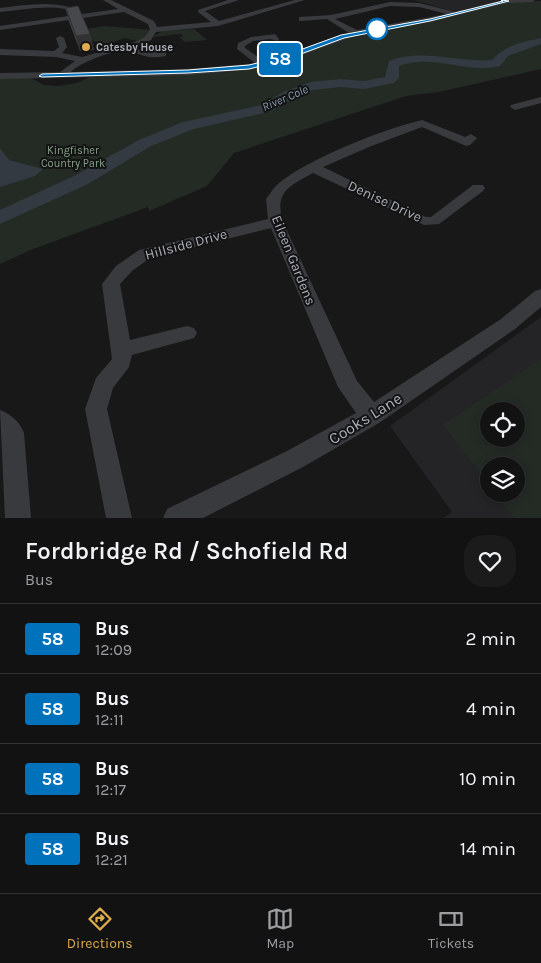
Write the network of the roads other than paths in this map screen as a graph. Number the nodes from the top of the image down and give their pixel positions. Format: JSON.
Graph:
{"nodes":[{"id":1,"x":120,"y":0,"type":"edge"},
{"id":2,"x":236,"y":0,"type":"edge"},
{"id":3,"x":302,"y":0,"type":"edge"},
{"id":4,"x":532,"y":0,"type":"edge"},
{"id":5,"x":107,"y":1,"type":"edge"},
{"id":6,"x":505,"y":1,"type":"edge"},
{"id":7,"x":200,"y":2,"type":"dead end"},
{"id":8,"x":210,"y":6,"type":"junction"},
{"id":9,"x":0,"y":10,"type":"edge"},
{"id":10,"x":125,"y":10,"type":"junction"},
{"id":11,"x":455,"y":14,"type":"junction"},
{"id":12,"x":91,"y":16,"type":"junction"},
{"id":13,"x":331,"y":16,"type":"junction"},
{"id":14,"x":73,"y":18,"type":"junction"},
{"id":15,"x":247,"y":18,"type":"junction"},
{"id":16,"x":302,"y":19,"type":"dead end"},
{"id":17,"x":98,"y":24,"type":"dead end"},
{"id":18,"x":218,"y":24,"type":"junction"},
{"id":19,"x":261,"y":25,"type":"dead end"},
{"id":20,"x":0,"y":28,"type":"edge"},
{"id":21,"x":279,"y":28,"type":"dead end"},
{"id":22,"x":154,"y":30,"type":"junction"},
{"id":23,"x":356,"y":33,"type":"junction"},
{"id":24,"x":60,"y":38,"type":"dead end"},
{"id":25,"x":125,"y":48,"type":"junction"},
{"id":26,"x":0,"y":52,"type":"edge"},
{"id":27,"x":56,"y":54,"type":"junction"},
{"id":28,"x":163,"y":54,"type":"dead end"},
{"id":29,"x":82,"y":60,"type":"junction"},
{"id":30,"x":263,"y":64,"type":"junction"},
{"id":31,"x":62,"y":75,"type":"junction"},
{"id":32,"x":82,"y":75,"type":"junction"},
{"id":33,"x":0,"y":76,"type":"edge"},
{"id":34,"x":42,"y":76,"type":"junction"},
{"id":35,"x":541,"y":100,"type":"edge"},
{"id":36,"x":504,"y":102,"type":"dead end"},
{"id":37,"x":515,"y":107,"type":"junction"},
{"id":38,"x":526,"y":112,"type":"dead end"},
{"id":39,"x":472,"y":138,"type":"dead end"},
{"id":40,"x":314,"y":168,"type":"junction"},
{"id":41,"x":478,"y":188,"type":"dead end"},
{"id":42,"x":276,"y":222,"type":"junction"},
{"id":43,"x":541,"y":294,"type":"edge"},
{"id":44,"x":187,"y":333,"type":"dead end"},
{"id":45,"x":122,"y":350,"type":"junction"},
{"id":46,"x":371,"y":416,"type":"junction"},
{"id":47,"x":0,"y":420,"type":"edge"},
{"id":48,"x":189,"y":515,"type":"edge"},
{"id":49,"x":18,"y":518,"type":"edge"},
{"id":50,"x":119,"y":518,"type":"edge"}],
"edges":[{"from":1,"to":5,"type":"street"},
{"from":2,"to":8,"type":"street"},
{"from":3,"to":15,"type":"street"},
{"from":4,"to":6,"type":"street"},
{"from":5,"to":10,"type":"street"},
{"from":6,"to":11,"type":"street"},
{"from":7,"to":8,"type":"street"},
{"from":8,"to":18,"type":"street"},
{"from":9,"to":14,"type":"street"},
{"from":10,"to":12,"type":"street"},
{"from":10,"to":22,"type":"street"},
{"from":11,"to":13,"type":"street"},
{"from":11,"to":23,"type":"street"},
{"from":12,"to":14,"type":"street"},
{"from":12,"to":17,"type":"street"},
{"from":13,"to":16,"type":"street"},
{"from":13,"to":23,"type":"street"},
{"from":14,"to":20,"type":"street"},
{"from":15,"to":18,"type":"street"},
{"from":15,"to":19,"type":"street"},
{"from":18,"to":22,"type":"street"},
{"from":21,"to":30,"type":"street"},
{"from":22,"to":25,"type":"street"},
{"from":23,"to":30,"type":"street"},
{"from":24,"to":27,"type":"street"},
{"from":25,"to":28,"type":"street"},
{"from":25,"to":29,"type":"street"},
{"from":26,"to":27,"type":"street"},
{"from":27,"to":29,"type":"street"},
{"from":29,"to":31,"type":"street"},
{"from":30,"to":32,"type":"street"},
{"from":31,"to":32,"type":"street"},
{"from":31,"to":34,"type":"street"},
{"from":32,"to":34,"type":"street"},
{"from":33,"to":34,"type":"street"},
{"from":35,"to":37,"type":"street"},
{"from":36,"to":37,"type":"street"},
{"from":37,"to":38,"type":"street"},
{"from":39,"to":40,"type":"street","name":"Eileen Gardens"},
{"from":40,"to":41,"type":"street","name":"Denise Drive"},
{"from":40,"to":42,"type":"street","name":"Eileen Gardens"},
{"from":42,"to":45,"type":"street","name":"Hillside Drive"},
{"from":42,"to":46,"type":"street","name":"Eileen Gardens"},
{"from":43,"to":46,"type":"street","name":"Cooks Lane"},
{"from":44,"to":45,"type":"street"},
{"from":45,"to":50,"type":"street"},
{"from":46,"to":48,"type":"street","name":"Cooks Lane"},
{"from":47,"to":49,"type":"street"}]}
